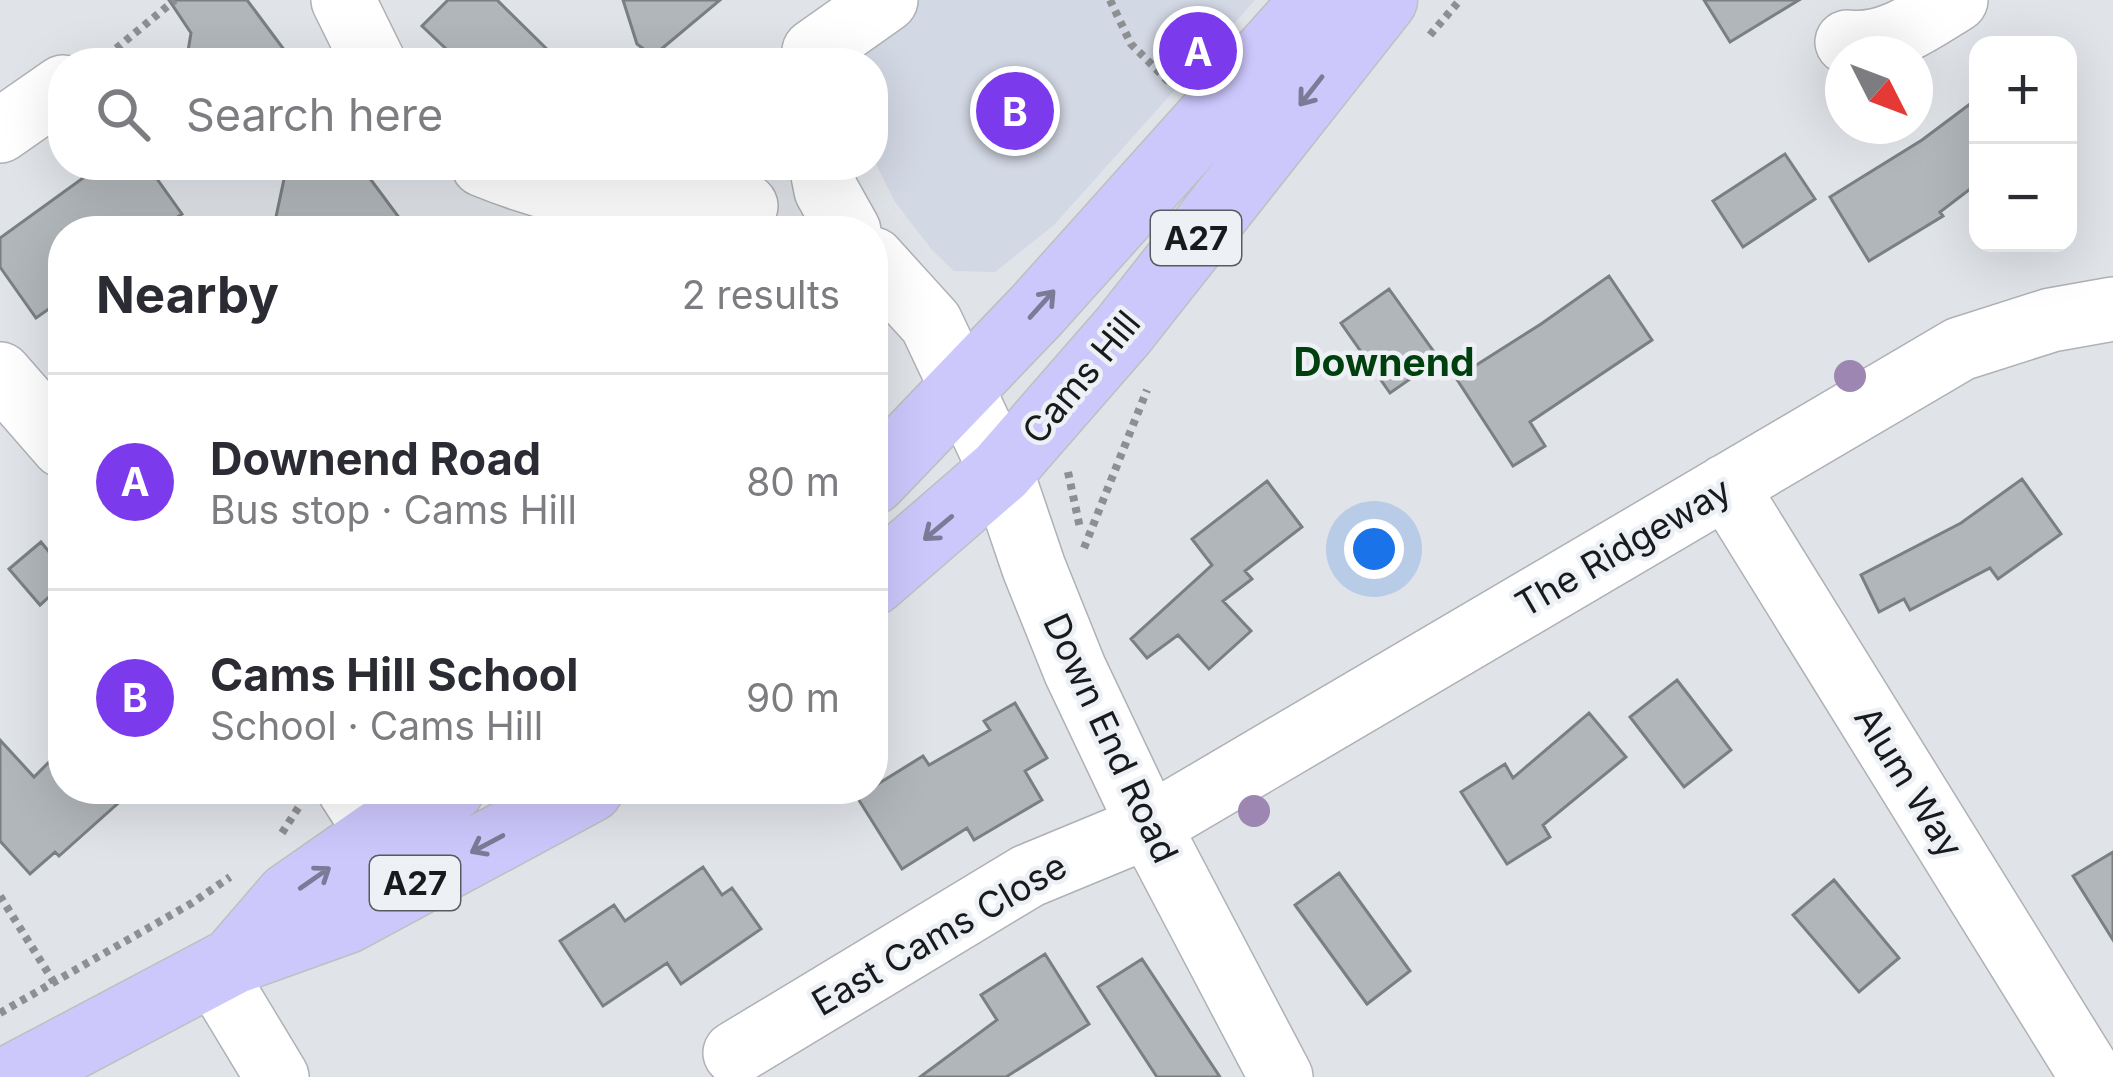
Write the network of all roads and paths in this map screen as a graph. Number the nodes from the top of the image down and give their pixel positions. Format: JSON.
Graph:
{"nodes":[{"id":1,"x":175,"y":0,"type":"edge"},
{"id":2,"x":344,"y":0,"type":"edge"},
{"id":3,"x":886,"y":0,"type":"edge"},
{"id":4,"x":1110,"y":0,"type":"edge"},
{"id":5,"x":1315,"y":0,"type":"edge"},
{"id":6,"x":1384,"y":0,"type":"edge"},
{"id":7,"x":1956,"y":0,"type":"edge"},
{"id":8,"x":1892,"y":36,"type":"edge"},
{"id":9,"x":814,"y":38,"type":"edge"},
{"id":10,"x":115,"y":48,"type":"edge"},
{"id":11,"x":367,"y":48,"type":"edge"},
{"id":12,"x":1180,"y":92,"type":"dead end"},
{"id":13,"x":48,"y":98,"type":"edge"},
{"id":14,"x":0,"y":131,"type":"edge"},
{"id":15,"x":509,"y":180,"type":"edge"},
{"id":16,"x":824,"y":180,"type":"edge"},
{"id":17,"x":752,"y":200,"type":"edge"},
{"id":18,"x":563,"y":212,"type":"edge"},
{"id":19,"x":841,"y":216,"type":"edge"},
{"id":20,"x":888,"y":276,"type":"edge"},
{"id":21,"x":2113,"y":309,"type":"edge"},
{"id":22,"x":0,"y":374,"type":"edge"},
{"id":23,"x":1149,"y":385,"type":"dead end"},
{"id":24,"x":962,"y":389,"type":"junction"},
{"id":25,"x":48,"y":429,"type":"edge"},
{"id":26,"x":888,"y":466,"type":"edge"},
{"id":27,"x":1001,"y":471,"type":"junction"},
{"id":28,"x":1726,"y":487,"type":"junction"},
{"id":29,"x":1084,"y":548,"type":"dead end"},
{"id":30,"x":888,"y":569,"type":"edge"},
{"id":31,"x":562,"y":804,"type":"edge"},
{"id":32,"x":344,"y":806,"type":"edge"},
{"id":33,"x":1149,"y":826,"type":"junction"},
{"id":34,"x":273,"y":848,"type":"dead end"},
{"id":35,"x":240,"y":870,"type":"dead end"},
{"id":36,"x":0,"y":896,"type":"edge"},
{"id":37,"x":223,"y":966,"type":"junction"},
{"id":38,"x":55,"y":983,"type":"junction"},
{"id":39,"x":0,"y":1012,"type":"edge"},
{"id":40,"x":735,"y":1053,"type":"dead end"},
{"id":41,"x":14,"y":1077,"type":"edge"},
{"id":42,"x":277,"y":1077,"type":"edge"},
{"id":43,"x":1281,"y":1077,"type":"edge"},
{"id":44,"x":2092,"y":1077,"type":"edge"}],
"edges":[{"from":1,"to":10,"type":"path"},
{"from":2,"to":11,"type":"street"},
{"from":3,"to":9,"type":"street"},
{"from":4,"to":12,"type":"path"},
{"from":24,"to":5,"type":"main road","name":"Cams Hill","number":"A27","one_way":true},
{"from":6,"to":27,"type":"main road","name":"Cams Hill","number":"A27","one_way":true},
{"from":7,"to":8,"type":"street"},
{"from":13,"to":14,"type":"street"},
{"from":15,"to":18,"type":"street"},
{"from":16,"to":19,"type":"street"},
{"from":17,"to":18,"type":"street"},
{"from":20,"to":24,"type":"street","name":"Down End Road"},
{"from":21,"to":28,"type":"street","name":"The Ridgeway"},
{"from":22,"to":25,"type":"street"},
{"from":23,"to":29,"type":"path"},
{"from":24,"to":26,"type":"main road","number":"A27"},
{"from":24,"to":27,"type":"street","name":"Down End Road"},
{"from":27,"to":30,"type":"main road","number":"A27","one_way":true},
{"from":27,"to":33,"type":"street","name":"Down End Road"},
{"from":28,"to":33,"type":"street","name":"The Ridgeway"},
{"from":28,"to":44,"type":"street","name":"Alum Way"},
{"from":31,"to":37,"type":"main road","number":"A27","one_way":true},
{"from":32,"to":34,"type":"path"},
{"from":37,"to":32,"type":"main road","number":"A27","one_way":true},
{"from":33,"to":40,"type":"street","name":"East Cams Close"},
{"from":33,"to":43,"type":"street","name":"Down End Road"},
{"from":35,"to":38,"type":"path"},
{"from":36,"to":38,"type":"path"},
{"from":37,"to":41,"type":"main road","number":"A27"},
{"from":37,"to":42,"type":"street"},
{"from":38,"to":39,"type":"path"}]}
